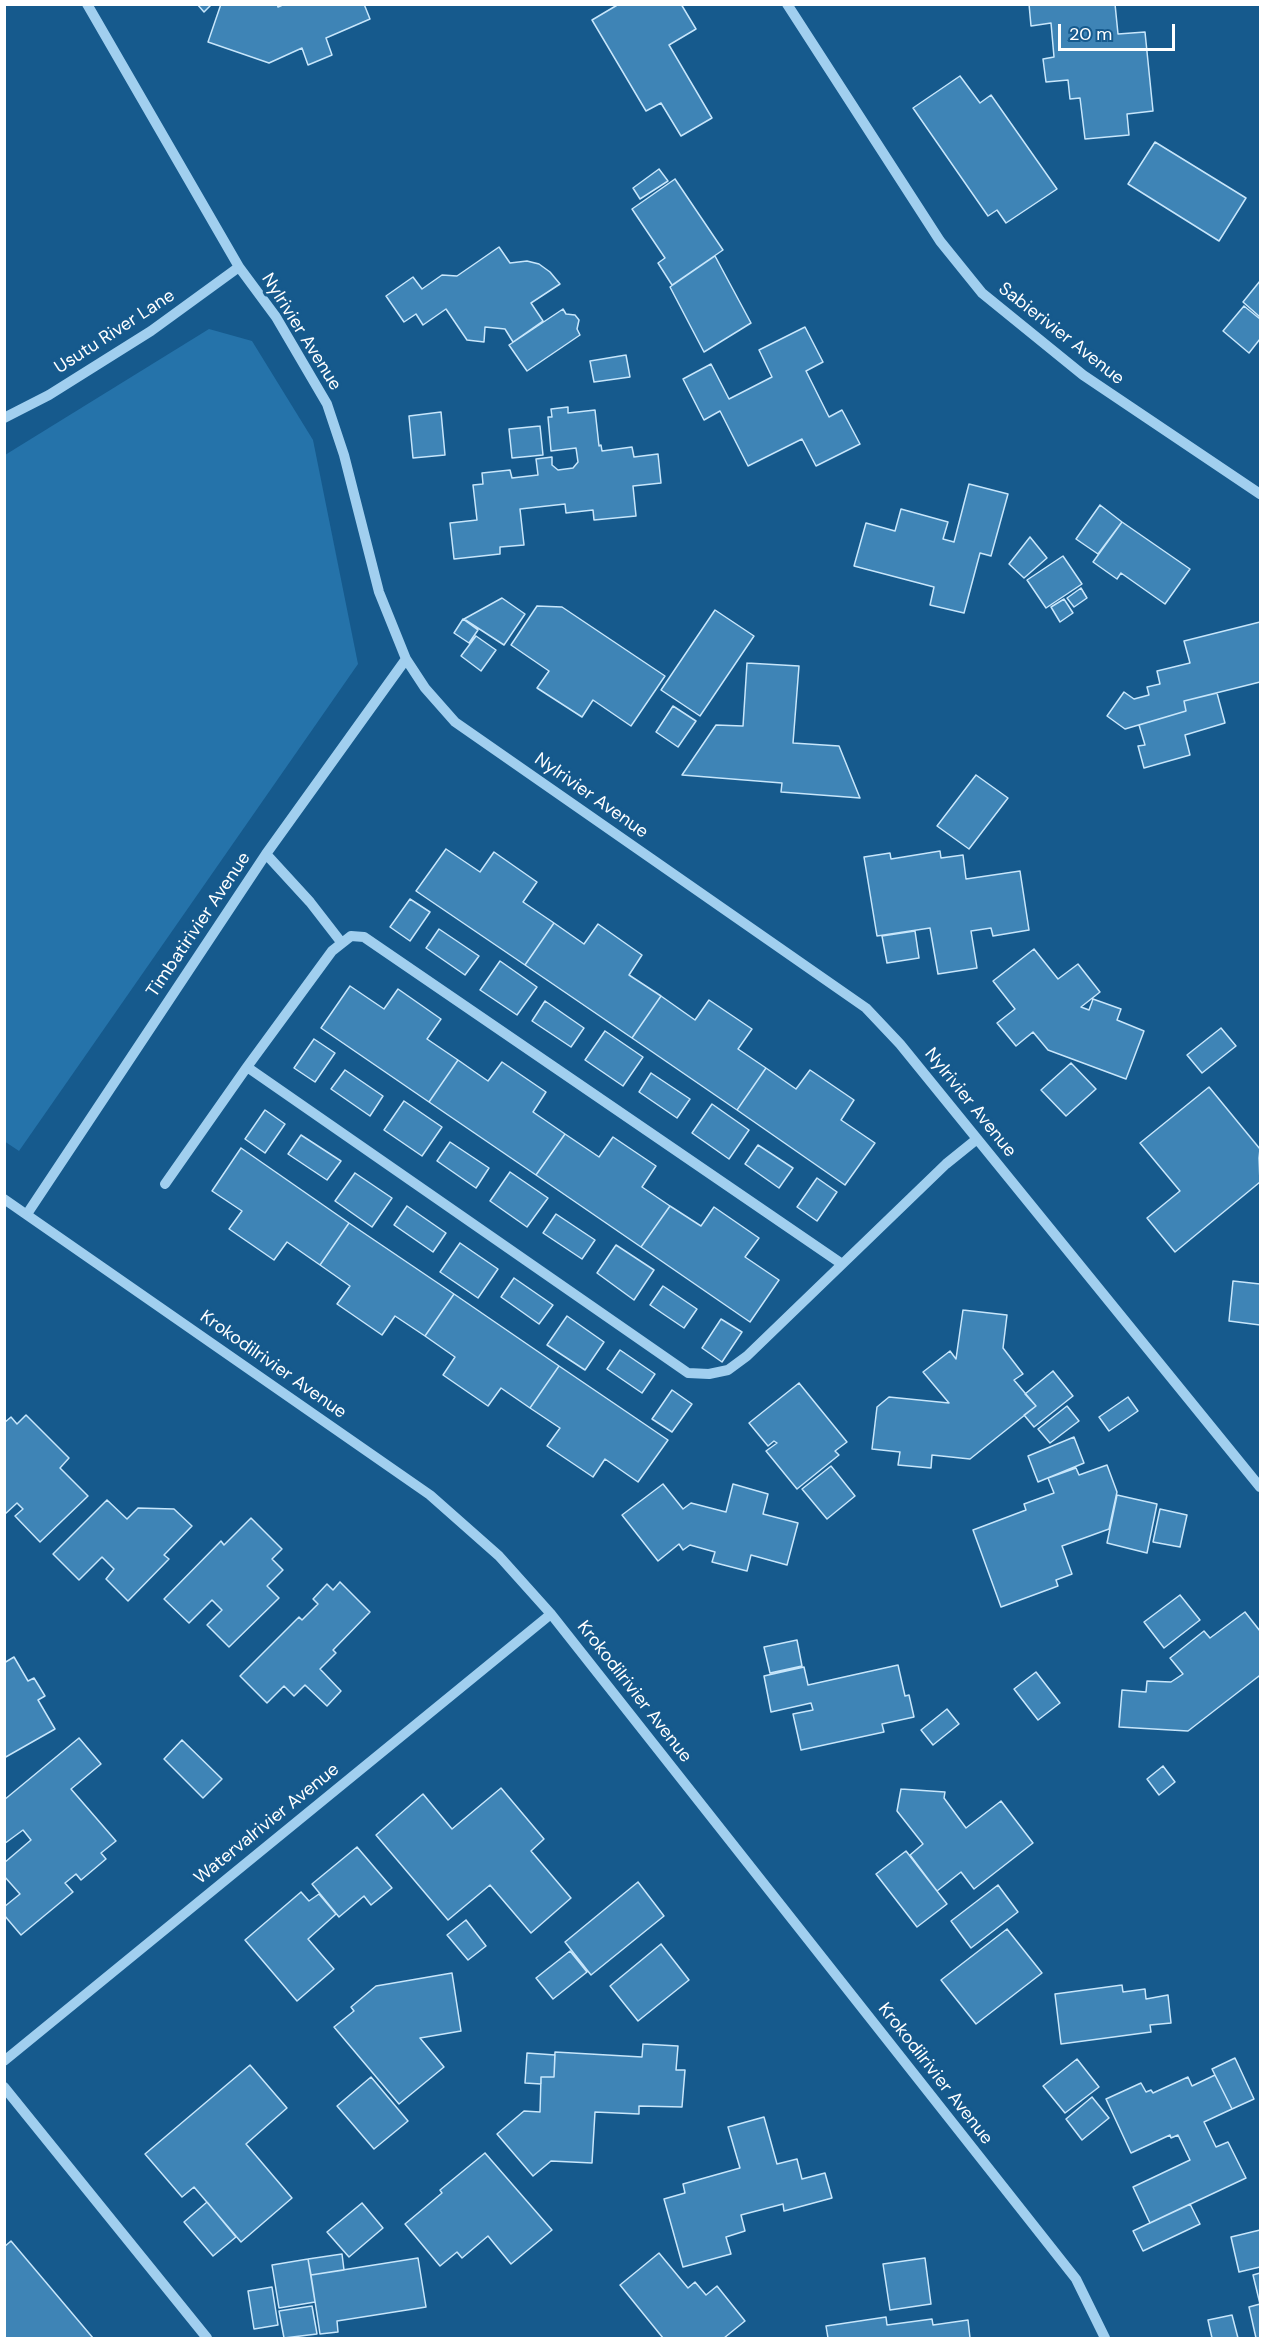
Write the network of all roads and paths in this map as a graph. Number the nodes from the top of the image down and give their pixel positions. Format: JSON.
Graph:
{"nodes":[{"id":1,"x":87,"y":4,"type":"edge"},
{"id":2,"x":787,"y":4,"type":"edge"},
{"id":3,"x":239,"y":267,"type":"junction"},
{"id":4,"x":4,"y":418,"type":"edge"},
{"id":5,"x":1260,"y":494,"type":"edge"},
{"id":6,"x":406,"y":658,"type":"junction"},
{"id":7,"x":266,"y":854,"type":"junction"},
{"id":8,"x":341,"y":942,"type":"junction"},
{"id":9,"x":247,"y":1067,"type":"junction"},
{"id":10,"x":977,"y":1139,"type":"junction"},
{"id":11,"x":165,"y":1184,"type":"dead end"},
{"id":12,"x":4,"y":1199,"type":"edge"},
{"id":13,"x":27,"y":1214,"type":"junction"},
{"id":14,"x":842,"y":1264,"type":"junction"},
{"id":15,"x":1260,"y":1487,"type":"edge"},
{"id":16,"x":551,"y":1614,"type":"junction"},
{"id":17,"x":4,"y":2061,"type":"edge"},
{"id":18,"x":4,"y":2087,"type":"edge"},
{"id":19,"x":207,"y":2338,"type":"edge"},
{"id":20,"x":1105,"y":2338,"type":"edge"}],
"edges":[{"from":1,"to":3,"type":"street","name":"Nylrivier Avenue"},
{"from":2,"to":5,"type":"street","name":"Sabierivier Avenue"},
{"from":3,"to":4,"type":"street","name":"Usutu River Lane"},
{"from":3,"to":6,"type":"street","name":"Nylrivier Avenue"},
{"from":6,"to":7,"type":"street","name":"Timbatirivier Avenue"},
{"from":6,"to":10,"type":"street","name":"Nylrivier Avenue"},
{"from":7,"to":8,"type":"street"},
{"from":7,"to":13,"type":"street","name":"Timbatirivier Avenue"},
{"from":8,"to":9,"type":"street"},
{"from":8,"to":14,"type":"street"},
{"from":9,"to":11,"type":"street"},
{"from":9,"to":14,"type":"street"},
{"from":10,"to":14,"type":"street"},
{"from":10,"to":15,"type":"street","name":"Nylrivier Avenue"},
{"from":12,"to":13,"type":"street","name":"Krokodilrivier Avenue"},
{"from":13,"to":16,"type":"street","name":"Krokodilrivier Avenue"},
{"from":16,"to":17,"type":"street","name":"Watervalrivier Avenue"},
{"from":16,"to":20,"type":"street","name":"Krokodilrivier Avenue"},
{"from":18,"to":19,"type":"street"}]}
